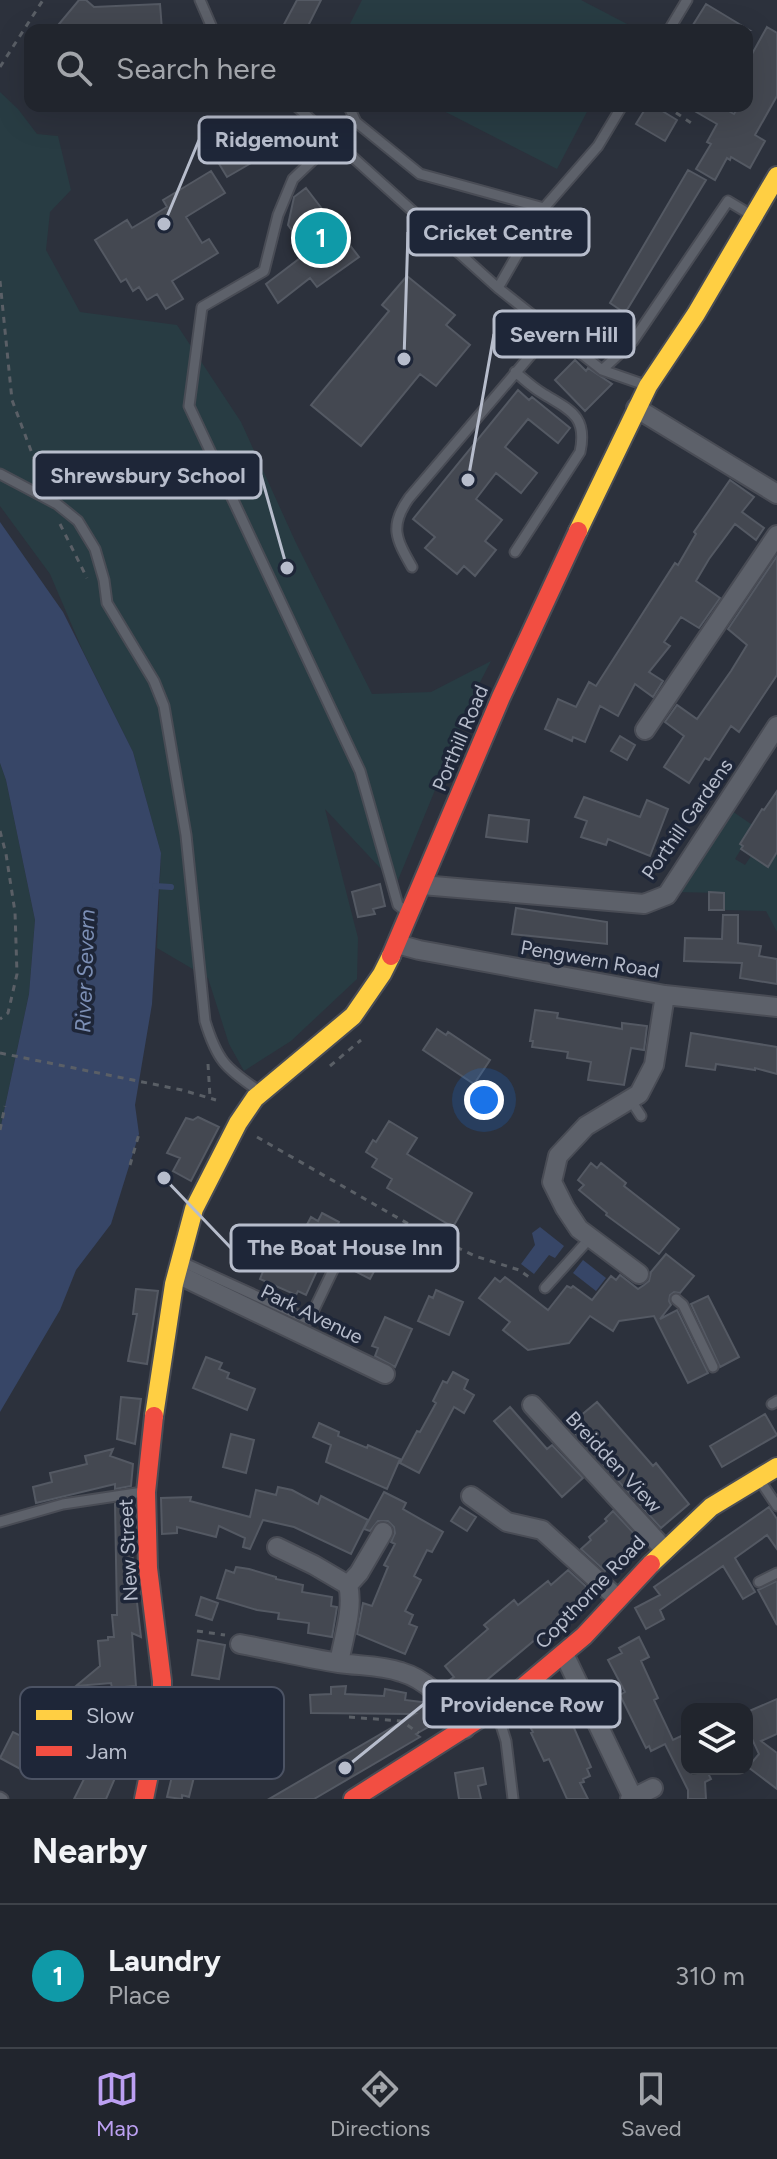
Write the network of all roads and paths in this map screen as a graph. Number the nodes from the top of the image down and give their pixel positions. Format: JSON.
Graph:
{"nodes":[{"id":1,"x":43,"y":0,"type":"edge"},
{"id":2,"x":200,"y":0,"type":"edge"},
{"id":3,"x":687,"y":0,"type":"edge"},
{"id":4,"x":28,"y":24,"type":"edge"},
{"id":5,"x":210,"y":24,"type":"edge"},
{"id":6,"x":673,"y":24,"type":"edge"},
{"id":7,"x":24,"y":30,"type":"edge"},
{"id":8,"x":0,"y":67,"type":"edge"},
{"id":9,"x":303,"y":112,"type":"edge"},
{"id":10,"x":351,"y":112,"type":"edge"},
{"id":11,"x":618,"y":112,"type":"edge"},
{"id":12,"x":675,"y":112,"type":"edge"},
{"id":13,"x":694,"y":125,"type":"dead end"},
{"id":14,"x":334,"y":140,"type":"junction"},
{"id":15,"x":777,"y":176,"type":"edge"},
{"id":16,"x":544,"y":208,"type":"junction"},
{"id":17,"x":753,"y":216,"type":"junction"},
{"id":18,"x":0,"y":281,"type":"edge"},
{"id":19,"x":498,"y":288,"type":"junction"},
{"id":20,"x":552,"y":330,"type":"junction"},
{"id":21,"x":602,"y":370,"type":"junction"},
{"id":22,"x":515,"y":372,"type":"junction"},
{"id":23,"x":648,"y":386,"type":"junction"},
{"id":24,"x":636,"y":408,"type":"junction"},
{"id":25,"x":0,"y":474,"type":"edge"},
{"id":26,"x":777,"y":494,"type":"edge"},
{"id":27,"x":49,"y":500,"type":"junction"},
{"id":28,"x":777,"y":535,"type":"edge"},
{"id":29,"x":515,"y":552,"type":"dead end"},
{"id":30,"x":412,"y":567,"type":"dead end"},
{"id":31,"x":87,"y":578,"type":"dead end"},
{"id":32,"x":777,"y":726,"type":"edge"},
{"id":33,"x":645,"y":730,"type":"dead end"},
{"id":34,"x":0,"y":831,"type":"edge"},
{"id":35,"x":422,"y":885,"type":"junction"},
{"id":36,"x":409,"y":914,"type":"junction"},
{"id":37,"x":397,"y":944,"type":"junction"},
{"id":38,"x":665,"y":995,"type":"junction"},
{"id":39,"x":777,"y":1007,"type":"edge"},
{"id":40,"x":0,"y":1019,"type":"edge"},
{"id":41,"x":0,"y":1053,"type":"edge"},
{"id":42,"x":260,"y":1092,"type":"junction"},
{"id":43,"x":630,"y":1099,"type":"junction"},
{"id":44,"x":216,"y":1100,"type":"dead end"},
{"id":45,"x":5,"y":1106,"type":"dead end"},
{"id":46,"x":641,"y":1116,"type":"dead end"},
{"id":47,"x":0,"y":1130,"type":"edge"},
{"id":48,"x":250,"y":1133,"type":"dead end"},
{"id":49,"x":139,"y":1134,"type":"dead end"},
{"id":50,"x":130,"y":1165,"type":"dead end"},
{"id":51,"x":590,"y":1238,"type":"junction"},
{"id":52,"x":179,"y":1267,"type":"junction"},
{"id":53,"x":334,"y":1268,"type":"dead end"},
{"id":54,"x":642,"y":1276,"type":"dead end"},
{"id":55,"x":545,"y":1288,"type":"joint"},
{"id":56,"x":172,"y":1298,"type":"joint"},
{"id":57,"x":676,"y":1299,"type":"dead end"},
{"id":58,"x":713,"y":1367,"type":"dead end"},
{"id":59,"x":385,"y":1374,"type":"dead end"},
{"id":60,"x":532,"y":1405,"type":"dead end"},
{"id":61,"x":777,"y":1467,"type":"edge"},
{"id":62,"x":759,"y":1477,"type":"junction"},
{"id":63,"x":146,"y":1492,"type":"junction"},
{"id":64,"x":471,"y":1496,"type":"dead end"},
{"id":65,"x":777,"y":1506,"type":"edge"},
{"id":66,"x":0,"y":1522,"type":"edge"},
{"id":67,"x":383,"y":1532,"type":"dead end"},
{"id":68,"x":277,"y":1547,"type":"dead end"},
{"id":69,"x":664,"y":1549,"type":"junction"},
{"id":70,"x":777,"y":1573,"type":"edge"},
{"id":71,"x":759,"y":1582,"type":"dead end"},
{"id":72,"x":348,"y":1585,"type":"junction"},
{"id":73,"x":617,"y":1598,"type":"junction"},
{"id":74,"x":197,"y":1631,"type":"dead end"},
{"id":75,"x":240,"y":1644,"type":"joint"},
{"id":76,"x":564,"y":1654,"type":"junction"},
{"id":77,"x":339,"y":1663,"type":"junction"},
{"id":78,"x":162,"y":1687,"type":"edge"},
{"id":79,"x":496,"y":1709,"type":"junction"},
{"id":80,"x":349,"y":1717,"type":"dead end"},
{"id":81,"x":465,"y":1729,"type":"junction"},
{"id":82,"x":431,"y":1749,"type":"junction"},
{"id":83,"x":148,"y":1779,"type":"edge"},
{"id":84,"x":653,"y":1788,"type":"dead end"},
{"id":85,"x":631,"y":1798,"type":"edge"},
{"id":86,"x":144,"y":1799,"type":"edge"},
{"id":87,"x":353,"y":1799,"type":"edge"},
{"id":88,"x":513,"y":1799,"type":"edge"}],
"edges":[{"from":1,"to":4,"type":"path"},
{"from":2,"to":5,"type":"lane"},
{"from":3,"to":6,"type":"lane"},
{"from":7,"to":8,"type":"path"},
{"from":9,"to":14,"type":"lane"},
{"from":10,"to":16,"type":"lane"},
{"from":11,"to":16,"type":"lane"},
{"from":12,"to":13,"type":"path"},
{"from":14,"to":19,"type":"lane"},
{"from":14,"to":36,"type":"lane"},
{"from":15,"to":17,"type":"street","name":"Porthill Road"},
{"from":16,"to":19,"type":"lane"},
{"from":17,"to":21,"type":"lane"},
{"from":17,"to":23,"type":"street","name":"Porthill Road"},
{"from":18,"to":27,"type":"path"},
{"from":19,"to":20,"type":"lane"},
{"from":20,"to":21,"type":"lane"},
{"from":20,"to":22,"type":"lane"},
{"from":21,"to":23,"type":"lane"},
{"from":22,"to":29,"type":"lane"},
{"from":22,"to":30,"type":"lane"},
{"from":23,"to":24,"type":"street","name":"Porthill Road"},
{"from":24,"to":26,"type":"street"},
{"from":24,"to":35,"type":"street","name":"Porthill Road"},
{"from":25,"to":27,"type":"lane"},
{"from":27,"to":31,"type":"path"},
{"from":27,"to":42,"type":"lane"},
{"from":28,"to":33,"type":"street"},
{"from":32,"to":35,"type":"street","name":"Porthill Gardens"},
{"from":34,"to":40,"type":"path"},
{"from":35,"to":36,"type":"street","name":"Porthill Road"},
{"from":36,"to":37,"type":"street","name":"Porthill Road"},
{"from":37,"to":38,"type":"street","name":"Pengwern Road"},
{"from":37,"to":42,"type":"street","name":"Porthill Road"},
{"from":38,"to":39,"type":"street","name":"Pengwern Road"},
{"from":38,"to":43,"type":"street"},
{"from":41,"to":44,"type":"path"},
{"from":42,"to":52,"type":"street","name":"Porthill Road"},
{"from":43,"to":46,"type":"lane"},
{"from":43,"to":51,"type":"street"},
{"from":45,"to":47,"type":"path"},
{"from":48,"to":55,"type":"path"},
{"from":49,"to":50,"type":"path"},
{"from":51,"to":54,"type":"street"},
{"from":51,"to":55,"type":"lane"},
{"from":52,"to":53,"type":"lane"},
{"from":52,"to":56,"type":"street","name":"Porthill Road"},
{"from":52,"to":59,"type":"street","name":"Park Avenue"},
{"from":56,"to":63,"type":"street","name":"New Street"},
{"from":57,"to":58,"type":"lane"},
{"from":60,"to":69,"type":"street","name":"Breidden View"},
{"from":61,"to":62,"type":"street","name":"Copthorne Road"},
{"from":62,"to":65,"type":"lane"},
{"from":62,"to":69,"type":"street","name":"Copthorne Road"},
{"from":63,"to":66,"type":"lane"},
{"from":63,"to":78,"type":"street","name":"New Street"},
{"from":64,"to":73,"type":"street"},
{"from":67,"to":72,"type":"street"},
{"from":68,"to":72,"type":"street"},
{"from":69,"to":73,"type":"street","name":"Copthorne Road"},
{"from":70,"to":71,"type":"lane"},
{"from":72,"to":77,"type":"street"},
{"from":73,"to":76,"type":"street","name":"Copthorne Road"},
{"from":74,"to":75,"type":"path"},
{"from":75,"to":77,"type":"street"},
{"from":76,"to":79,"type":"street","name":"Copthorne Road"},
{"from":76,"to":85,"type":"street"},
{"from":77,"to":81,"type":"street"},
{"from":79,"to":81,"type":"street","name":"Copthorne Road"},
{"from":79,"to":88,"type":"lane"},
{"from":80,"to":82,"type":"path"},
{"from":81,"to":82,"type":"street","name":"Copthorne Road"},
{"from":82,"to":87,"type":"street","name":"Copthorne Road"},
{"from":83,"to":86,"type":"street","name":"New Street"},
{"from":84,"to":85,"type":"street"}]}
